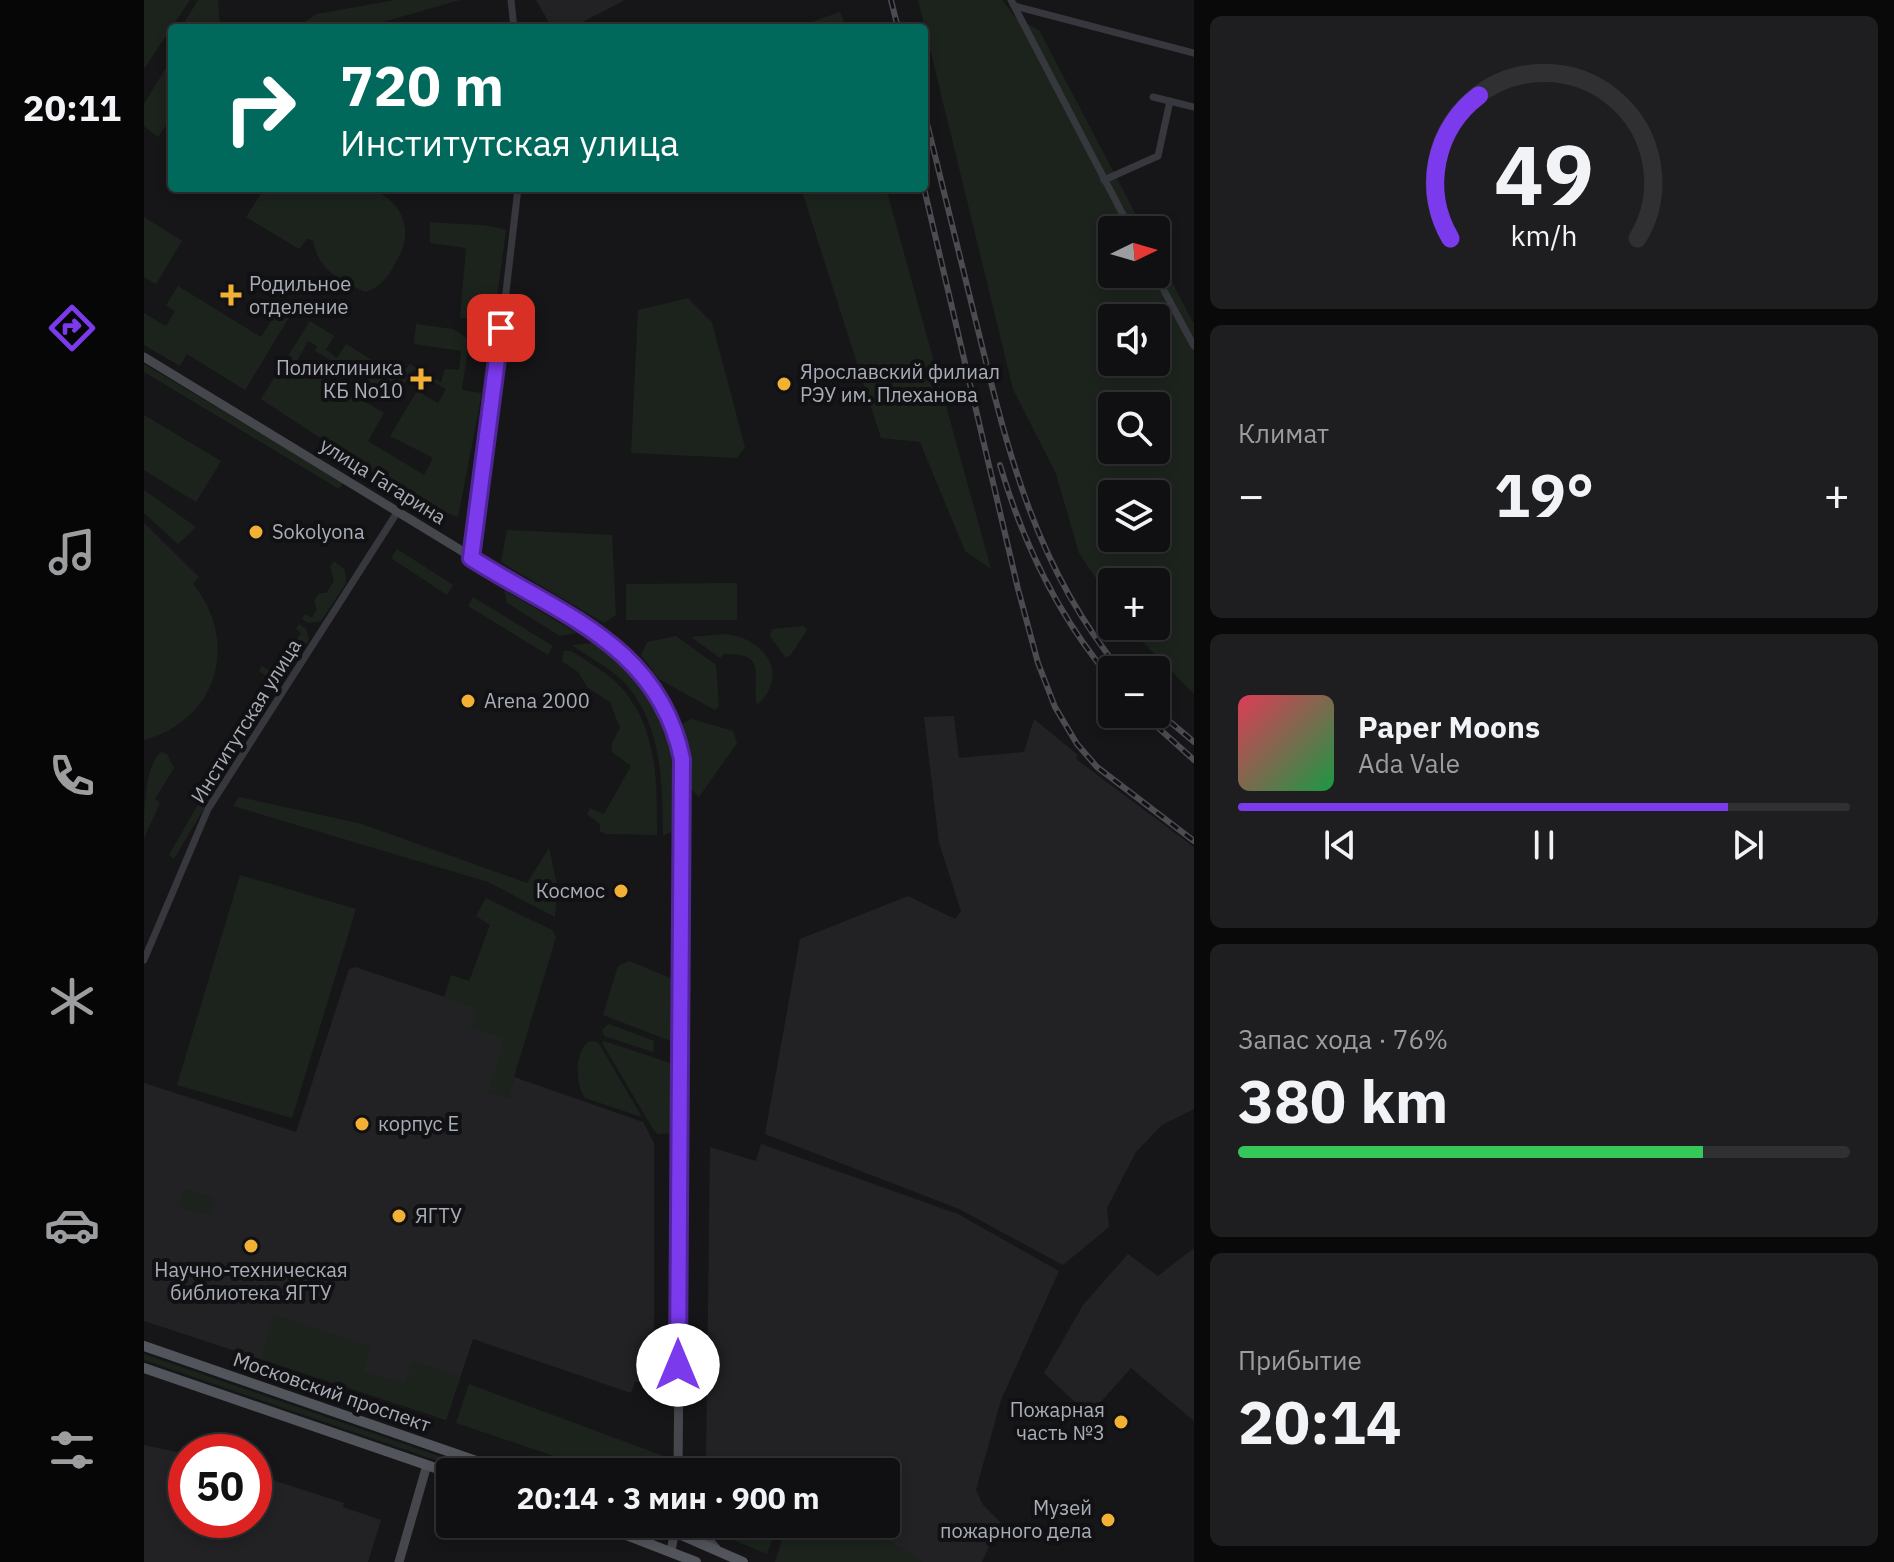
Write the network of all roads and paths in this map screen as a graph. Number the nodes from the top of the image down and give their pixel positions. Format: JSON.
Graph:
{"nodes":[{"id":1,"x":511,"y":0,"type":"edge"},
{"id":2,"x":1013,"y":3,"type":"edge"},
{"id":3,"x":514,"y":24,"type":"edge"},
{"id":4,"x":1194,"y":53,"type":"edge"},
{"id":5,"x":1153,"y":97,"type":"dead end"},
{"id":6,"x":1170,"y":101,"type":"junction"},
{"id":7,"x":1194,"y":107,"type":"edge"},
{"id":8,"x":1104,"y":180,"type":"junction"},
{"id":9,"x":518,"y":192,"type":"edge"},
{"id":10,"x":1123,"y":216,"type":"edge"},
{"id":11,"x":1163,"y":288,"type":"edge"},
{"id":12,"x":1194,"y":346,"type":"edge"},
{"id":13,"x":144,"y":357,"type":"edge"},
{"id":14,"x":398,"y":511,"type":"junction"},
{"id":15,"x":471,"y":558,"type":"junction"},
{"id":16,"x":144,"y":960,"type":"edge"},
{"id":17,"x":144,"y":1346,"type":"edge"},
{"id":18,"x":144,"y":1368,"type":"edge"},
{"id":19,"x":468,"y":1458,"type":"edge"},
{"id":20,"x":677,"y":1458,"type":"edge"},
{"id":21,"x":427,"y":1465,"type":"junction"},
{"id":22,"x":436,"y":1468,"type":"edge"},
{"id":23,"x":636,"y":1538,"type":"edge"},
{"id":24,"x":674,"y":1538,"type":"edge"},
{"id":25,"x":696,"y":1538,"type":"edge"},
{"id":26,"x":707,"y":1538,"type":"edge"},
{"id":27,"x":719,"y":1550,"type":"junction"},
{"id":28,"x":671,"y":1551,"type":"junction"},
{"id":29,"x":399,"y":1562,"type":"edge"},
{"id":30,"x":696,"y":1562,"type":"edge"},
{"id":31,"x":743,"y":1562,"type":"edge"}],
"edges":[{"from":1,"to":3,"type":"street"},
{"from":2,"to":4,"type":"street"},
{"from":2,"to":8,"type":"street"},
{"from":5,"to":6,"type":"street"},
{"from":6,"to":7,"type":"street"},
{"from":6,"to":8,"type":"street"},
{"from":8,"to":10,"type":"street"},
{"from":9,"to":15,"type":"street"},
{"from":11,"to":12,"type":"street"},
{"from":13,"to":14,"type":"main road","name":"улица Гагарина"},
{"from":14,"to":15,"type":"main road","name":"улица Гагарина"},
{"from":14,"to":16,"type":"street","name":"Институтская улица"},
{"from":15,"to":20,"type":"main road","name":"улица Гагарина"},
{"from":17,"to":19,"type":"main road","name":"Московский проспект"},
{"from":18,"to":21,"type":"main road","name":"Московский проспект"},
{"from":21,"to":22,"type":"main road","name":"Московский проспект"},
{"from":21,"to":29,"type":"main road"},
{"from":23,"to":28,"type":"main road"},
{"from":24,"to":28,"type":"main road"},
{"from":25,"to":27,"type":"main road"},
{"from":26,"to":27,"type":"main road"},
{"from":27,"to":31,"type":"main road"},
{"from":28,"to":30,"type":"main road"}]}
